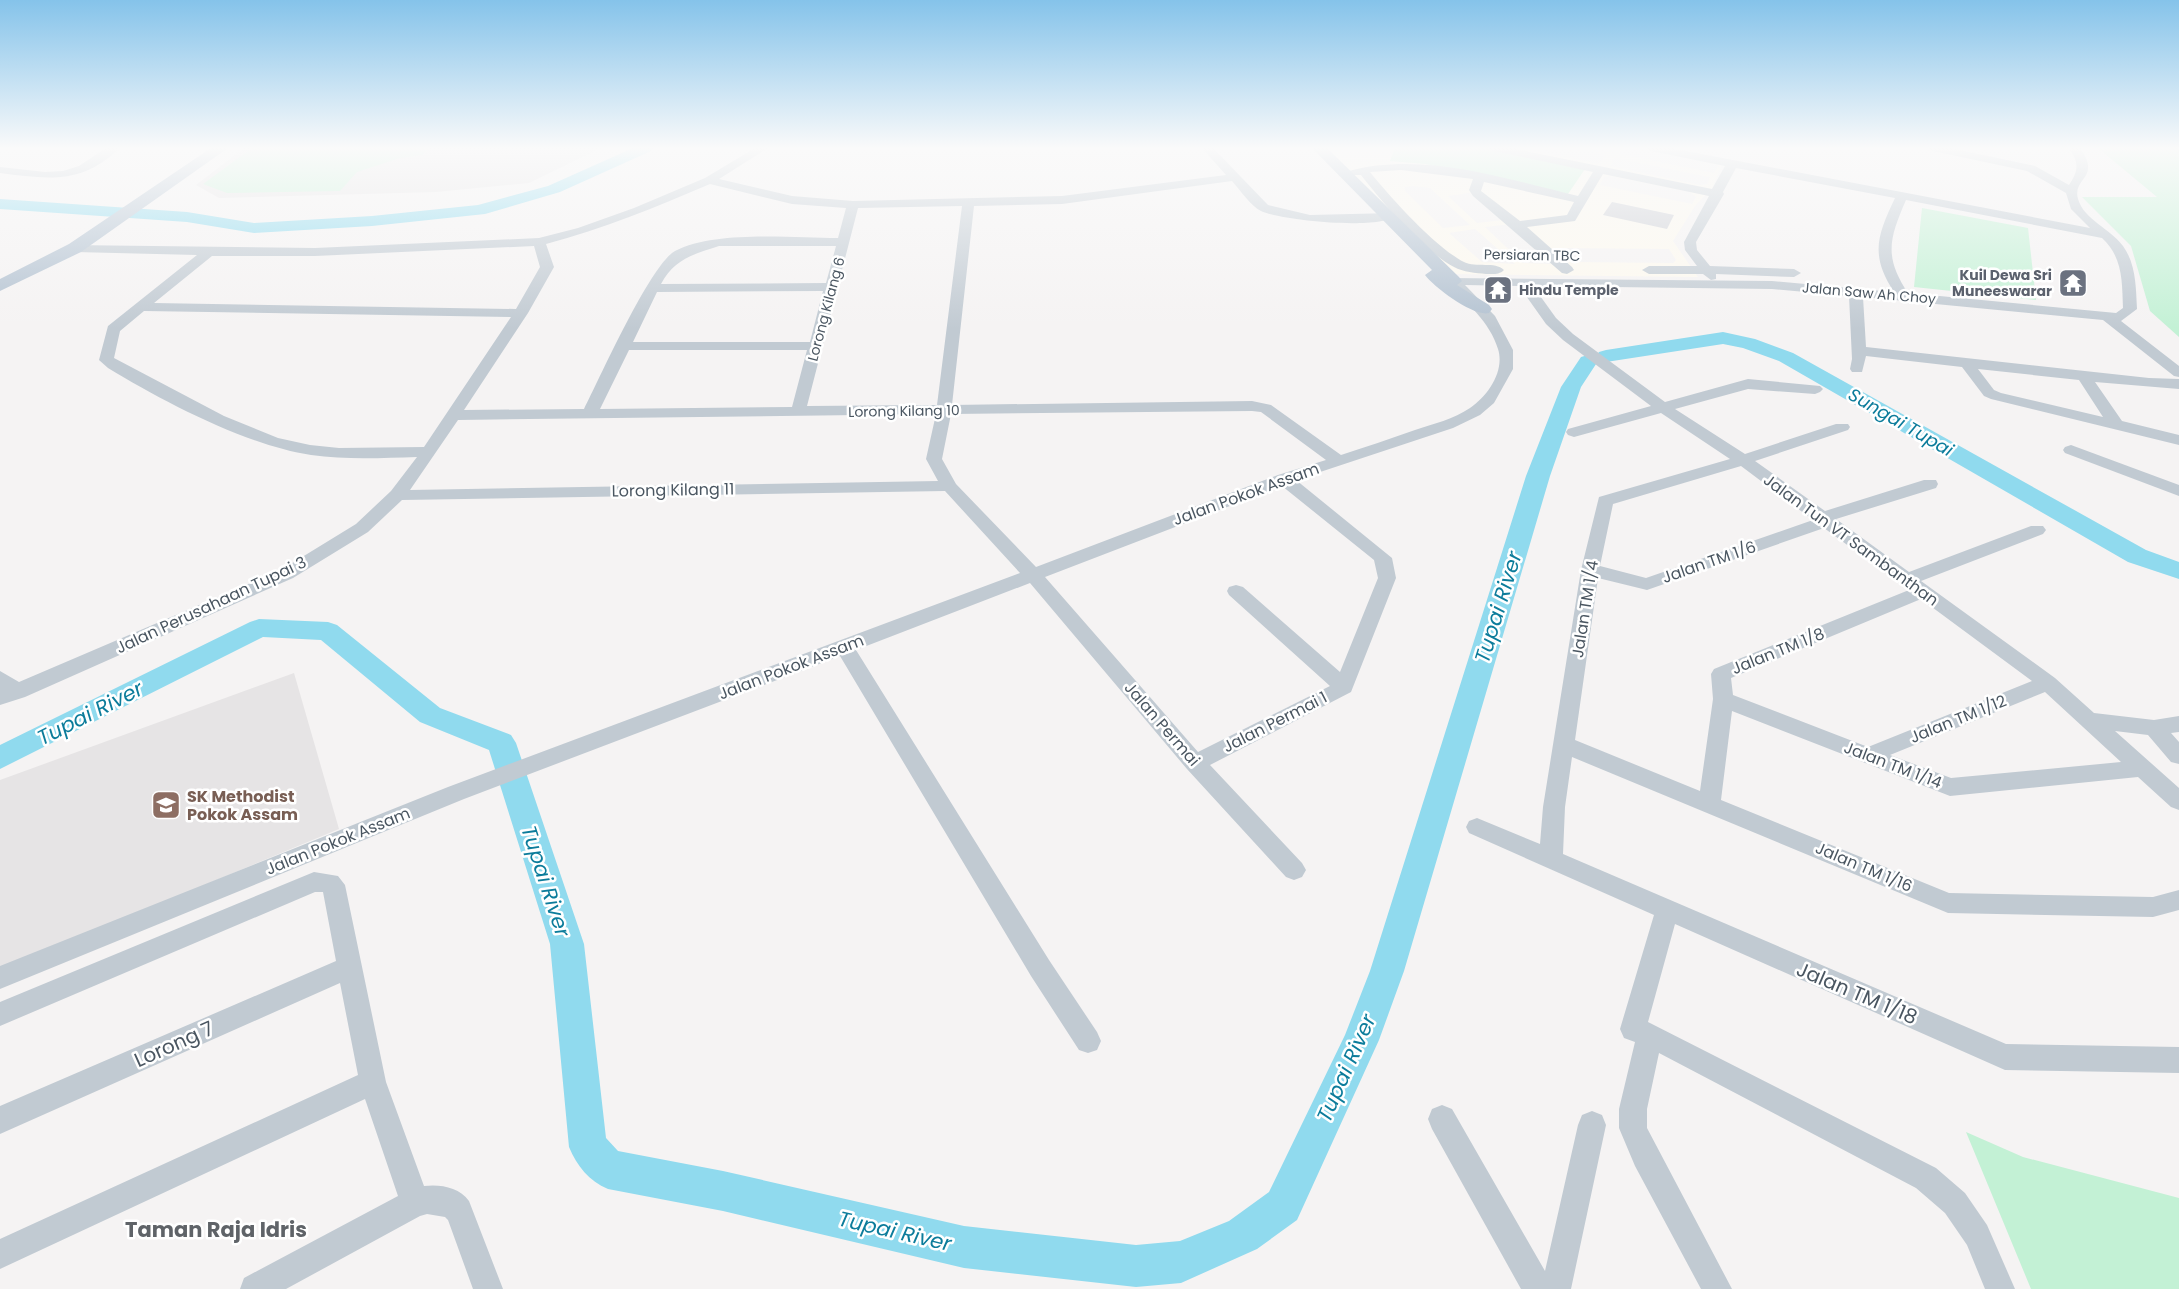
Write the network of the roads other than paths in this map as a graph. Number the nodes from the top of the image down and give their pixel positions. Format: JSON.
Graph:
{"nodes":[{"id":1,"x":134,"y":208,"type":"edge"},
{"id":2,"x":644,"y":208,"type":"edge"},
{"id":3,"x":852,"y":208,"type":"edge"},
{"id":4,"x":967,"y":208,"type":"edge"},
{"id":5,"x":1264,"y":208,"type":"edge"},
{"id":6,"x":1384,"y":208,"type":"edge"},
{"id":7,"x":1397,"y":208,"type":"edge"},
{"id":8,"x":1496,"y":208,"type":"edge"},
{"id":9,"x":1576,"y":208,"type":"edge"},
{"id":10,"x":1710,"y":208,"type":"edge"},
{"id":11,"x":1896,"y":208,"type":"edge"},
{"id":12,"x":1957,"y":208,"type":"edge"},
{"id":13,"x":2078,"y":208,"type":"edge"},
{"id":14,"x":1394,"y":221,"type":"junction"},
{"id":15,"x":1517,"y":225,"type":"junction"},
{"id":16,"x":2105,"y":235,"type":"junction"},
{"id":17,"x":539,"y":242,"type":"junction"},
{"id":18,"x":844,"y":242,"type":"junction"},
{"id":19,"x":75,"y":248,"type":"junction"},
{"id":20,"x":209,"y":252,"type":"junction"},
{"id":21,"x":1567,"y":270,"type":"junction"},
{"id":22,"x":1705,"y":270,"type":"junction"},
{"id":23,"x":1813,"y":275,"type":"dead end"},
{"id":24,"x":1453,"y":281,"type":"junction"},
{"id":25,"x":1519,"y":282,"type":"junction"},
{"id":26,"x":1717,"y":284,"type":"junction"},
{"id":27,"x":0,"y":286,"type":"edge"},
{"id":28,"x":832,"y":287,"type":"junction"},
{"id":29,"x":654,"y":288,"type":"junction"},
{"id":30,"x":1856,"y":292,"type":"junction"},
{"id":31,"x":1903,"y":296,"type":"junction"},
{"id":32,"x":1478,"y":304,"type":"junction"},
{"id":33,"x":142,"y":307,"type":"junction"},
{"id":34,"x":520,"y":313,"type":"junction"},
{"id":35,"x":2124,"y":315,"type":"junction"},
{"id":36,"x":2109,"y":318,"type":"junction"},
{"id":37,"x":624,"y":346,"type":"junction"},
{"id":38,"x":817,"y":346,"type":"junction"},
{"id":39,"x":1858,"y":351,"type":"junction"},
{"id":40,"x":2179,"y":357,"type":"edge"},
{"id":41,"x":1966,"y":362,"type":"junction"},
{"id":42,"x":1857,"y":369,"type":"dead end"},
{"id":43,"x":2179,"y":373,"type":"edge"},
{"id":44,"x":2083,"y":374,"type":"junction"},
{"id":45,"x":2179,"y":384,"type":"edge"},
{"id":46,"x":1815,"y":389,"type":"dead end"},
{"id":47,"x":1662,"y":407,"type":"junction"},
{"id":48,"x":944,"y":411,"type":"junction"},
{"id":49,"x":798,"y":412,"type":"junction"},
{"id":50,"x":590,"y":413,"type":"junction"},
{"id":51,"x":454,"y":415,"type":"junction"},
{"id":52,"x":2116,"y":425,"type":"junction"},
{"id":53,"x":1842,"y":427,"type":"dead end"},
{"id":54,"x":1574,"y":432,"type":"dead end"},
{"id":55,"x":2179,"y":440,"type":"edge"},
{"id":56,"x":2071,"y":450,"type":"dead end"},
{"id":57,"x":429,"y":452,"type":"junction"},
{"id":58,"x":1337,"y":460,"type":"junction"},
{"id":59,"x":1743,"y":460,"type":"junction"},
{"id":60,"x":1284,"y":479,"type":"junction"},
{"id":61,"x":1930,"y":484,"type":"dead end"},
{"id":62,"x":949,"y":486,"type":"junction"},
{"id":63,"x":2179,"y":491,"type":"edge"},
{"id":64,"x":397,"y":495,"type":"junction"},
{"id":65,"x":1824,"y":519,"type":"junction"},
{"id":66,"x":2037,"y":530,"type":"dead end"},
{"id":67,"x":1590,"y":570,"type":"junction"},
{"id":68,"x":1033,"y":575,"type":"junction"},
{"id":69,"x":1914,"y":586,"type":"junction"},
{"id":70,"x":1236,"y":591,"type":"dead end"},
{"id":71,"x":844,"y":647,"type":"junction"},
{"id":72,"x":0,"y":678,"type":"edge"},
{"id":73,"x":2048,"y":683,"type":"junction"},
{"id":74,"x":1344,"y":687,"type":"junction"},
{"id":75,"x":9,"y":695,"type":"edge"},
{"id":76,"x":1723,"y":699,"type":"junction"},
{"id":77,"x":2092,"y":720,"type":"junction"},
{"id":78,"x":2179,"y":724,"type":"edge"},
{"id":79,"x":2154,"y":728,"type":"junction"},
{"id":80,"x":1565,"y":745,"type":"junction"},
{"id":81,"x":1869,"y":756,"type":"junction"},
{"id":82,"x":2179,"y":756,"type":"edge"},
{"id":83,"x":1195,"y":763,"type":"junction"},
{"id":84,"x":2144,"y":768,"type":"junction"},
{"id":85,"x":2179,"y":801,"type":"edge"},
{"id":86,"x":1710,"y":803,"type":"junction"},
{"id":87,"x":1477,"y":828,"type":"dead end"},
{"id":88,"x":1551,"y":859,"type":"junction"},
{"id":89,"x":1294,"y":870,"type":"dead end"},
{"id":90,"x":2179,"y":900,"type":"edge"},
{"id":91,"x":1667,"y":911,"type":"junction"},
{"id":92,"x":348,"y":968,"type":"junction"},
{"id":93,"x":0,"y":978,"type":"edge"},
{"id":94,"x":0,"y":1014,"type":"edge"},
{"id":95,"x":1650,"y":1035,"type":"junction"},
{"id":96,"x":1088,"y":1041,"type":"dead end"},
{"id":97,"x":2179,"y":1060,"type":"edge"},
{"id":98,"x":373,"y":1082,"type":"junction"},
{"id":99,"x":1442,"y":1119,"type":"dead end"},
{"id":100,"x":0,"y":1120,"type":"edge"},
{"id":101,"x":1592,"y":1125,"type":"dead end"},
{"id":102,"x":416,"y":1203,"type":"junction"},
{"id":103,"x":0,"y":1254,"type":"edge"},
{"id":104,"x":255,"y":1289,"type":"edge"},
{"id":105,"x":488,"y":1289,"type":"edge"},
{"id":106,"x":1538,"y":1289,"type":"edge"},
{"id":107,"x":1556,"y":1289,"type":"edge"},
{"id":108,"x":1717,"y":1289,"type":"edge"},
{"id":109,"x":2000,"y":1289,"type":"edge"}],
"edges":[{"from":1,"to":19,"type":"main road"},
{"from":2,"to":17,"type":"street"},
{"from":3,"to":18,"type":"street","name":"Lorong Kilang 6"},
{"from":4,"to":48,"type":"street","name":"Jalan Permai"},
{"from":5,"to":14,"type":"street"},
{"from":6,"to":14,"type":"main road"},
{"from":7,"to":21,"type":"street","name":"Persiaran TBC"},
{"from":8,"to":15,"type":"street"},
{"from":9,"to":15,"type":"street"},
{"from":10,"to":22,"type":"street"},
{"from":11,"to":31,"type":"street"},
{"from":12,"to":16,"type":"street"},
{"from":13,"to":16,"type":"street"},
{"from":14,"to":24,"type":"main road"},
{"from":14,"to":32,"type":"main road"},
{"from":15,"to":21,"type":"street"},
{"from":16,"to":35,"type":"street"},
{"from":17,"to":20,"type":"street"},
{"from":17,"to":34,"type":"street","name":"Jalan Perusahaan Tupai 3"},
{"from":18,"to":28,"type":"street","name":"Lorong Kilang 6"},
{"from":18,"to":29,"type":"street"},
{"from":19,"to":20,"type":"street"},
{"from":19,"to":27,"type":"main road"},
{"from":20,"to":33,"type":"street"},
{"from":21,"to":22,"type":"street","name":"Persiaran TBC"},
{"from":22,"to":23,"type":"street","name":"Persiaran TBC"},
{"from":22,"to":26,"type":"street"},
{"from":24,"to":25,"type":"street","name":"Jalan Saw Ah Choy"},
{"from":24,"to":32,"type":"street","name":"Jalan Pokok Assam"},
{"from":25,"to":26,"type":"street","name":"Jalan Saw Ah Choy"},
{"from":25,"to":32,"type":"street"},
{"from":25,"to":47,"type":"street","name":"Jalan Tun VT Sambanthan"},
{"from":26,"to":30,"type":"street","name":"Jalan Saw Ah Choy"},
{"from":28,"to":29,"type":"street"},
{"from":28,"to":38,"type":"street","name":"Lorong Kilang 6"},
{"from":29,"to":37,"type":"street"},
{"from":30,"to":31,"type":"street","name":"Jalan Saw Ah Choy"},
{"from":30,"to":39,"type":"street"},
{"from":31,"to":36,"type":"street","name":"Jalan Saw Ah Choy"},
{"from":32,"to":58,"type":"street","name":"Jalan Pokok Assam"},
{"from":33,"to":34,"type":"street"},
{"from":33,"to":57,"type":"street"},
{"from":34,"to":51,"type":"street","name":"Jalan Perusahaan Tupai 3"},
{"from":35,"to":36,"type":"street","name":"Jalan Saw Ah Choy"},
{"from":35,"to":40,"type":"street"},
{"from":36,"to":43,"type":"street"},
{"from":37,"to":38,"type":"street"},
{"from":37,"to":50,"type":"street"},
{"from":38,"to":49,"type":"street","name":"Lorong Kilang 6"},
{"from":39,"to":41,"type":"street"},
{"from":39,"to":42,"type":"street"},
{"from":41,"to":44,"type":"street"},
{"from":41,"to":52,"type":"street"},
{"from":44,"to":45,"type":"street"},
{"from":44,"to":52,"type":"street"},
{"from":46,"to":47,"type":"street"},
{"from":47,"to":54,"type":"street"},
{"from":47,"to":59,"type":"street","name":"Jalan Tun VT Sambanthan"},
{"from":48,"to":49,"type":"street","name":"Lorong Kilang 10"},
{"from":48,"to":58,"type":"street","name":"Lorong Kilang 10"},
{"from":48,"to":62,"type":"street","name":"Jalan Permai"},
{"from":49,"to":50,"type":"street","name":"Lorong Kilang 10"},
{"from":50,"to":51,"type":"street","name":"Lorong Kilang 10"},
{"from":51,"to":57,"type":"street","name":"Jalan Perusahaan Tupai 3"},
{"from":52,"to":55,"type":"street"},
{"from":53,"to":59,"type":"street"},
{"from":56,"to":63,"type":"street"},
{"from":57,"to":64,"type":"street","name":"Jalan Perusahaan Tupai 3"},
{"from":58,"to":60,"type":"street","name":"Jalan Pokok Assam"},
{"from":59,"to":65,"type":"street","name":"Jalan Tun VT Sambanthan"},
{"from":59,"to":67,"type":"street","name":"Jalan TM 1/4"},
{"from":60,"to":68,"type":"street","name":"Jalan Pokok Assam"},
{"from":60,"to":74,"type":"street","name":"Jalan Permai 1"},
{"from":61,"to":65,"type":"street","name":"Jalan TM 1/6"},
{"from":62,"to":64,"type":"street","name":"Lorong Kilang 11"},
{"from":62,"to":68,"type":"street","name":"Jalan Permai"},
{"from":64,"to":75,"type":"street","name":"Jalan Perusahaan Tupai 3"},
{"from":65,"to":67,"type":"street","name":"Jalan TM 1/6"},
{"from":65,"to":69,"type":"street","name":"Jalan Tun VT Sambanthan"},
{"from":66,"to":69,"type":"street"},
{"from":67,"to":80,"type":"street","name":"Jalan TM 1/4"},
{"from":68,"to":71,"type":"street","name":"Jalan Pokok Assam"},
{"from":68,"to":83,"type":"street","name":"Jalan Permai"},
{"from":69,"to":73,"type":"street","name":"Jalan Tun VT Sambanthan"},
{"from":69,"to":76,"type":"street","name":"Jalan TM 1/8"},
{"from":70,"to":74,"type":"street"},
{"from":71,"to":93,"type":"street","name":"Jalan Pokok Assam"},
{"from":71,"to":96,"type":"street"},
{"from":72,"to":75,"type":"street"},
{"from":73,"to":77,"type":"street","name":"Jalan Tun VT Sambanthan"},
{"from":73,"to":81,"type":"street","name":"Jalan TM 1/12"},
{"from":74,"to":83,"type":"street","name":"Jalan Permai 1"},
{"from":76,"to":81,"type":"street","name":"Jalan TM 1/14"},
{"from":76,"to":86,"type":"street","name":"Jalan TM 1/8"},
{"from":77,"to":79,"type":"street"},
{"from":77,"to":84,"type":"street","name":"Jalan Tun VT Sambanthan"},
{"from":78,"to":79,"type":"street"},
{"from":79,"to":82,"type":"street"},
{"from":80,"to":86,"type":"street","name":"Jalan TM 1/16"},
{"from":80,"to":88,"type":"street","name":"Jalan TM 1/4"},
{"from":81,"to":84,"type":"street","name":"Jalan TM 1/14"},
{"from":83,"to":89,"type":"street","name":"Jalan Permai"},
{"from":84,"to":85,"type":"street","name":"Jalan Tun VT Sambanthan"},
{"from":86,"to":90,"type":"street","name":"Jalan TM 1/16"},
{"from":87,"to":88,"type":"street","name":"Jalan TM 1/18"},
{"from":88,"to":91,"type":"street","name":"Jalan TM 1/18"},
{"from":91,"to":95,"type":"street"},
{"from":91,"to":97,"type":"street","name":"Jalan TM 1/18"},
{"from":92,"to":94,"type":"street"},
{"from":92,"to":98,"type":"street"},
{"from":92,"to":100,"type":"street","name":"Lorong 7"},
{"from":95,"to":108,"type":"street"},
{"from":95,"to":109,"type":"street"},
{"from":98,"to":102,"type":"street"},
{"from":98,"to":103,"type":"street"},
{"from":99,"to":106,"type":"street"},
{"from":101,"to":107,"type":"street"},
{"from":102,"to":104,"type":"street"},
{"from":102,"to":105,"type":"street"}]}
